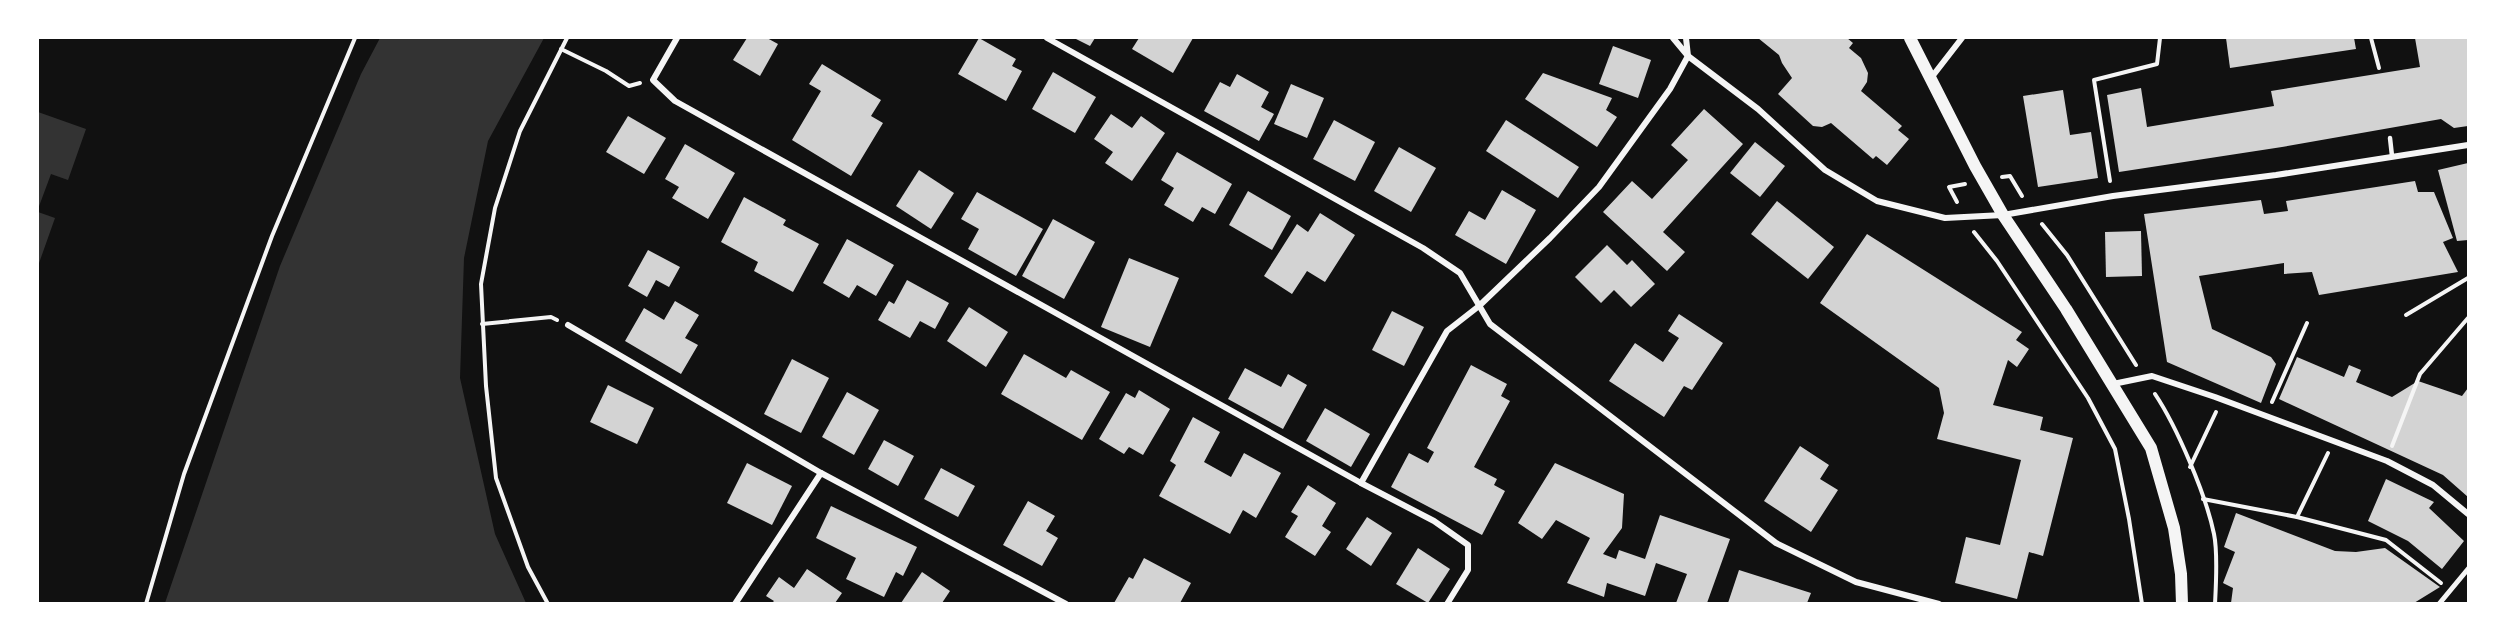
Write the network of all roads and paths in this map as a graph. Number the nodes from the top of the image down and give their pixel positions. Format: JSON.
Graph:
{"nodes":[{"id":1,"x":355,"y":38,"type":"edge"},
{"id":2,"x":567,"y":38,"type":"edge"},
{"id":3,"x":677,"y":38,"type":"edge"},
{"id":4,"x":1047,"y":38,"type":"edge"},
{"id":5,"x":1672,"y":38,"type":"edge"},
{"id":6,"x":1686,"y":38,"type":"edge"},
{"id":7,"x":1910,"y":38,"type":"edge"},
{"id":8,"x":1962,"y":38,"type":"edge"},
{"id":9,"x":2160,"y":38,"type":"edge"},
{"id":10,"x":2371,"y":38,"type":"edge"},
{"id":11,"x":561,"y":50,"type":"junction"},
{"id":12,"x":1688,"y":56,"type":"junction"},
{"id":13,"x":2379,"y":68,"type":"dead end"},
{"id":14,"x":1931,"y":78,"type":"junction"},
{"id":15,"x":653,"y":80,"type":"junction"},
{"id":16,"x":2390,"y":138,"type":"dead end"},
{"id":17,"x":2469,"y":145,"type":"edge"},
{"id":18,"x":2392,"y":156,"type":"junction"},
{"id":19,"x":2010,"y":176,"type":"dead end"},
{"id":20,"x":2113,"y":196,"type":"junction"},
{"id":21,"x":2031,"y":210,"type":"junction"},
{"id":22,"x":2003,"y":215,"type":"junction"},
{"id":23,"x":1979,"y":242,"type":"dead end"},
{"id":24,"x":2469,"y":278,"type":"edge"},
{"id":25,"x":1479,"y":306,"type":"junction"},
{"id":26,"x":2406,"y":315,"type":"dead end"},
{"id":27,"x":551,"y":317,"type":"dead end"},
{"id":28,"x":2469,"y":318,"type":"edge"},
{"id":29,"x":2307,"y":323,"type":"dead end"},
{"id":30,"x":482,"y":324,"type":"junction"},
{"id":31,"x":568,"y":325,"type":"dead end"},
{"id":32,"x":2144,"y":377,"type":"junction"},
{"id":33,"x":2113,"y":384,"type":"junction"},
{"id":34,"x":2222,"y":400,"type":"junction"},
{"id":35,"x":2266,"y":416,"type":"junction"},
{"id":36,"x":2333,"y":441,"type":"junction"},
{"id":37,"x":2387,"y":461,"type":"junction"},
{"id":38,"x":2190,"y":467,"type":"junction"},
{"id":39,"x":821,"y":473,"type":"junction"},
{"id":40,"x":1361,"y":483,"type":"junction"},
{"id":41,"x":2203,"y":499,"type":"junction"},
{"id":42,"x":2469,"y":514,"type":"edge"},
{"id":43,"x":2297,"y":517,"type":"junction"},
{"id":44,"x":2469,"y":568,"type":"edge"},
{"id":45,"x":2451,"y":590,"type":"junction"},
{"id":46,"x":146,"y":603,"type":"edge"},
{"id":47,"x":548,"y":603,"type":"edge"},
{"id":48,"x":735,"y":603,"type":"edge"},
{"id":49,"x":1066,"y":603,"type":"edge"},
{"id":50,"x":1447,"y":603,"type":"edge"},
{"id":51,"x":1939,"y":603,"type":"edge"},
{"id":52,"x":2142,"y":603,"type":"edge"},
{"id":53,"x":2182,"y":603,"type":"edge"},
{"id":54,"x":2216,"y":603,"type":"edge"},
{"id":55,"x":2439,"y":603,"type":"edge"}],
"edges":[{"from":1,"to":46,"type":"path"},
{"from":2,"to":11,"type":"path"},
{"from":3,"to":15,"type":"street"},
{"from":4,"to":25,"type":"street"},
{"from":5,"to":12,"type":"street"},
{"from":6,"to":12,"type":"street"},
{"from":7,"to":14,"type":"main road"},
{"from":8,"to":14,"type":"street"},
{"from":9,"to":20,"type":"path"},
{"from":10,"to":13,"type":"path"},
{"from":11,"to":15,"type":"path"},
{"from":11,"to":30,"type":"path"},
{"from":12,"to":22,"type":"street"},
{"from":12,"to":25,"type":"street"},
{"from":14,"to":22,"type":"main road"},
{"from":15,"to":40,"type":"street"},
{"from":16,"to":18,"type":"lane"},
{"from":17,"to":18,"type":"street"},
{"from":18,"to":20,"type":"street"},
{"from":19,"to":21,"type":"path"},
{"from":20,"to":21,"type":"street"},
{"from":21,"to":22,"type":"street"},
{"from":21,"to":32,"type":"path"},
{"from":22,"to":33,"type":"main road"},
{"from":23,"to":52,"type":"path"},
{"from":24,"to":26,"type":"path"},
{"from":25,"to":40,"type":"street"},
{"from":25,"to":51,"type":"street"},
{"from":27,"to":30,"type":"path"},
{"from":28,"to":37,"type":"path"},
{"from":29,"to":35,"type":"path"},
{"from":30,"to":47,"type":"path"},
{"from":31,"to":39,"type":"street"},
{"from":32,"to":33,"type":"street"},
{"from":32,"to":34,"type":"street"},
{"from":32,"to":38,"type":"path"},
{"from":33,"to":53,"type":"main road"},
{"from":34,"to":35,"type":"street"},
{"from":34,"to":38,"type":"path"},
{"from":35,"to":36,"type":"street"},
{"from":36,"to":37,"type":"street"},
{"from":36,"to":43,"type":"path"},
{"from":37,"to":42,"type":"street"},
{"from":38,"to":41,"type":"path"},
{"from":39,"to":48,"type":"street"},
{"from":39,"to":49,"type":"street"},
{"from":40,"to":50,"type":"street"},
{"from":41,"to":43,"type":"path"},
{"from":41,"to":54,"type":"path"},
{"from":43,"to":45,"type":"path"},
{"from":44,"to":45,"type":"street"},
{"from":45,"to":55,"type":"street"}]}
